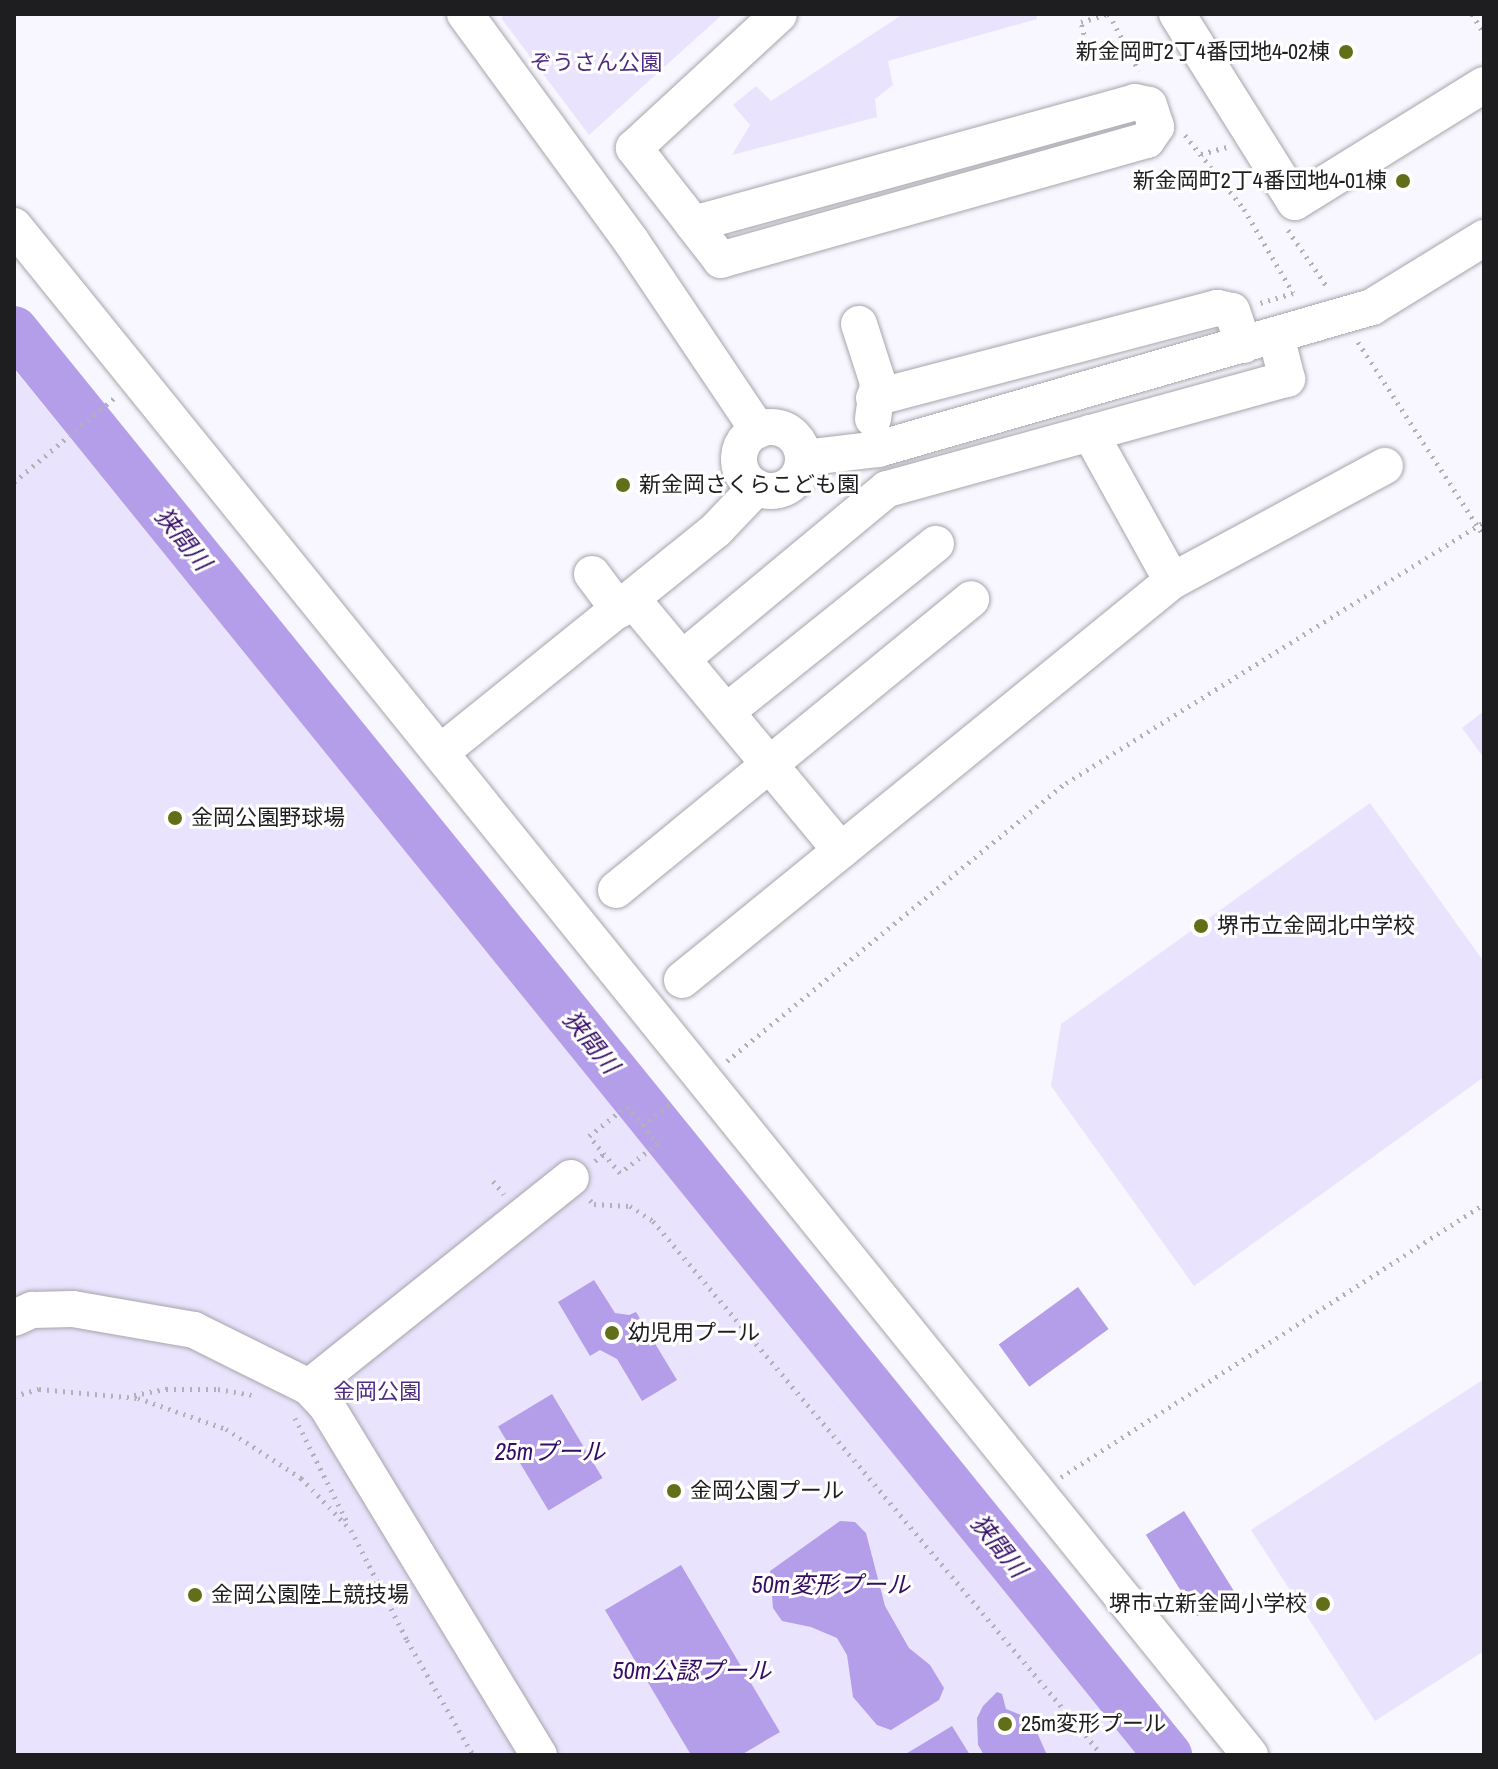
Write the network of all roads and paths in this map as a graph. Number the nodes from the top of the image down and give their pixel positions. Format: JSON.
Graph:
{"nodes":[{"id":1,"x":465,"y":14,"type":"edge"},
{"id":2,"x":779,"y":14,"type":"edge"},
{"id":3,"x":1108,"y":14,"type":"edge"},
{"id":4,"x":1177,"y":14,"type":"edge"},
{"id":5,"x":1472,"y":14,"type":"edge"},
{"id":6,"x":1484,"y":33,"type":"edge"},
{"id":7,"x":1079,"y":53,"type":"dead end"},
{"id":8,"x":1484,"y":85,"type":"edge"},
{"id":9,"x":1142,"y":103,"type":"joint"},
{"id":10,"x":1178,"y":126,"type":"dead end"},
{"id":11,"x":1233,"y":146,"type":"dead end"},
{"id":12,"x":1201,"y":154,"type":"junction"},
{"id":13,"x":687,"y":216,"type":"junction"},
{"id":14,"x":14,"y":226,"type":"edge"},
{"id":15,"x":1484,"y":238,"type":"edge"},
{"id":16,"x":631,"y":241,"type":"junction"},
{"id":17,"x":1232,"y":311,"type":"junction"},
{"id":18,"x":859,"y":324,"type":"dead end"},
{"id":19,"x":1356,"y":338,"type":"dead end"},
{"id":20,"x":1260,"y":340,"type":"junction"},
{"id":21,"x":1065,"y":396,"type":"junction"},
{"id":22,"x":114,"y":398,"type":"dead end"},
{"id":23,"x":874,"y":398,"type":"junction"},
{"id":24,"x":758,"y":430,"type":"junction"},
{"id":25,"x":1081,"y":436,"type":"junction"},
{"id":26,"x":878,"y":449,"type":"junction"},
{"id":27,"x":803,"y":458,"type":"junction"},
{"id":28,"x":1385,"y":466,"type":"dead end"},
{"id":29,"x":14,"y":482,"type":"edge"},
{"id":30,"x":757,"y":487,"type":"junction"},
{"id":31,"x":1484,"y":522,"type":"edge"},
{"id":32,"x":1477,"y":526,"type":"junction"},
{"id":33,"x":1484,"y":536,"type":"edge"},
{"id":34,"x":936,"y":544,"type":"dead end"},
{"id":35,"x":592,"y":574,"type":"dead end"},
{"id":36,"x":1172,"y":581,"type":"junction"},
{"id":37,"x":971,"y":599,"type":"dead end"},
{"id":38,"x":625,"y":604,"type":"junction"},
{"id":39,"x":682,"y":659,"type":"junction"},
{"id":40,"x":726,"y":712,"type":"junction"},
{"id":41,"x":441,"y":752,"type":"junction"},
{"id":42,"x":769,"y":765,"type":"junction"},
{"id":43,"x":841,"y":851,"type":"junction"},
{"id":44,"x":616,"y":890,"type":"dead end"},
{"id":45,"x":682,"y":980,"type":"dead end"},
{"id":46,"x":722,"y":1065,"type":"dead end"},
{"id":47,"x":671,"y":1103,"type":"dead end"},
{"id":48,"x":642,"y":1125,"type":"junction"},
{"id":49,"x":571,"y":1178,"type":"joint"},
{"id":50,"x":1484,"y":1204,"type":"edge"},
{"id":51,"x":20,"y":1305,"type":"edge"},
{"id":52,"x":14,"y":1396,"type":"edge"},
{"id":53,"x":126,"y":1397,"type":"junction"},
{"id":54,"x":261,"y":1397,"type":"dead end"},
{"id":55,"x":301,"y":1400,"type":"junction"},
{"id":56,"x":1037,"y":1492,"type":"junction"},
{"id":57,"x":351,"y":1530,"type":"junction"},
{"id":58,"x":473,"y":1755,"type":"edge"},
{"id":59,"x":539,"y":1755,"type":"edge"},
{"id":60,"x":1102,"y":1755,"type":"edge"},
{"id":61,"x":1250,"y":1755,"type":"edge"}],
"edges":[{"from":1,"to":16,"type":"street"},
{"from":2,"to":13,"type":"street"},
{"from":3,"to":7,"type":"path"},
{"from":3,"to":9,"type":"path"},
{"from":4,"to":8,"type":"street"},
{"from":5,"to":6,"type":"path"},
{"from":9,"to":13,"type":"street"},
{"from":10,"to":12,"type":"path"},
{"from":11,"to":12,"type":"path"},
{"from":12,"to":17,"type":"path"},
{"from":13,"to":16,"type":"street"},
{"from":14,"to":41,"type":"street"},
{"from":15,"to":20,"type":"street"},
{"from":16,"to":24,"type":"street"},
{"from":17,"to":20,"type":"street"},
{"from":17,"to":23,"type":"street"},
{"from":18,"to":23,"type":"street"},
{"from":19,"to":32,"type":"path"},
{"from":20,"to":21,"type":"street"},
{"from":20,"to":25,"type":"street"},
{"from":21,"to":25,"type":"street"},
{"from":21,"to":26,"type":"street"},
{"from":22,"to":29,"type":"path"},
{"from":23,"to":26,"type":"street"},
{"from":24,"to":27,"type":"street"},
{"from":24,"to":30,"type":"street"},
{"from":25,"to":36,"type":"street"},
{"from":25,"to":39,"type":"street"},
{"from":26,"to":27,"type":"street"},
{"from":27,"to":30,"type":"street"},
{"from":28,"to":36,"type":"street"},
{"from":30,"to":38,"type":"street"},
{"from":31,"to":32,"type":"path"},
{"from":32,"to":33,"type":"path"},
{"from":32,"to":46,"type":"path"},
{"from":34,"to":40,"type":"street"},
{"from":35,"to":38,"type":"street"},
{"from":36,"to":43,"type":"street"},
{"from":37,"to":42,"type":"street"},
{"from":38,"to":39,"type":"street"},
{"from":38,"to":41,"type":"street"},
{"from":39,"to":40,"type":"street"},
{"from":40,"to":42,"type":"street"},
{"from":41,"to":56,"type":"street"},
{"from":42,"to":43,"type":"street"},
{"from":42,"to":44,"type":"street"},
{"from":43,"to":45,"type":"street"},
{"from":47,"to":48,"type":"path"},
{"from":48,"to":48,"type":"path"},
{"from":49,"to":55,"type":"street"},
{"from":49,"to":60,"type":"path"},
{"from":50,"to":56,"type":"path"},
{"from":51,"to":55,"type":"street"},
{"from":52,"to":53,"type":"path"},
{"from":53,"to":54,"type":"path"},
{"from":53,"to":57,"type":"path"},
{"from":55,"to":57,"type":"path"},
{"from":55,"to":59,"type":"street"},
{"from":56,"to":61,"type":"street"},
{"from":57,"to":58,"type":"path"}]}
